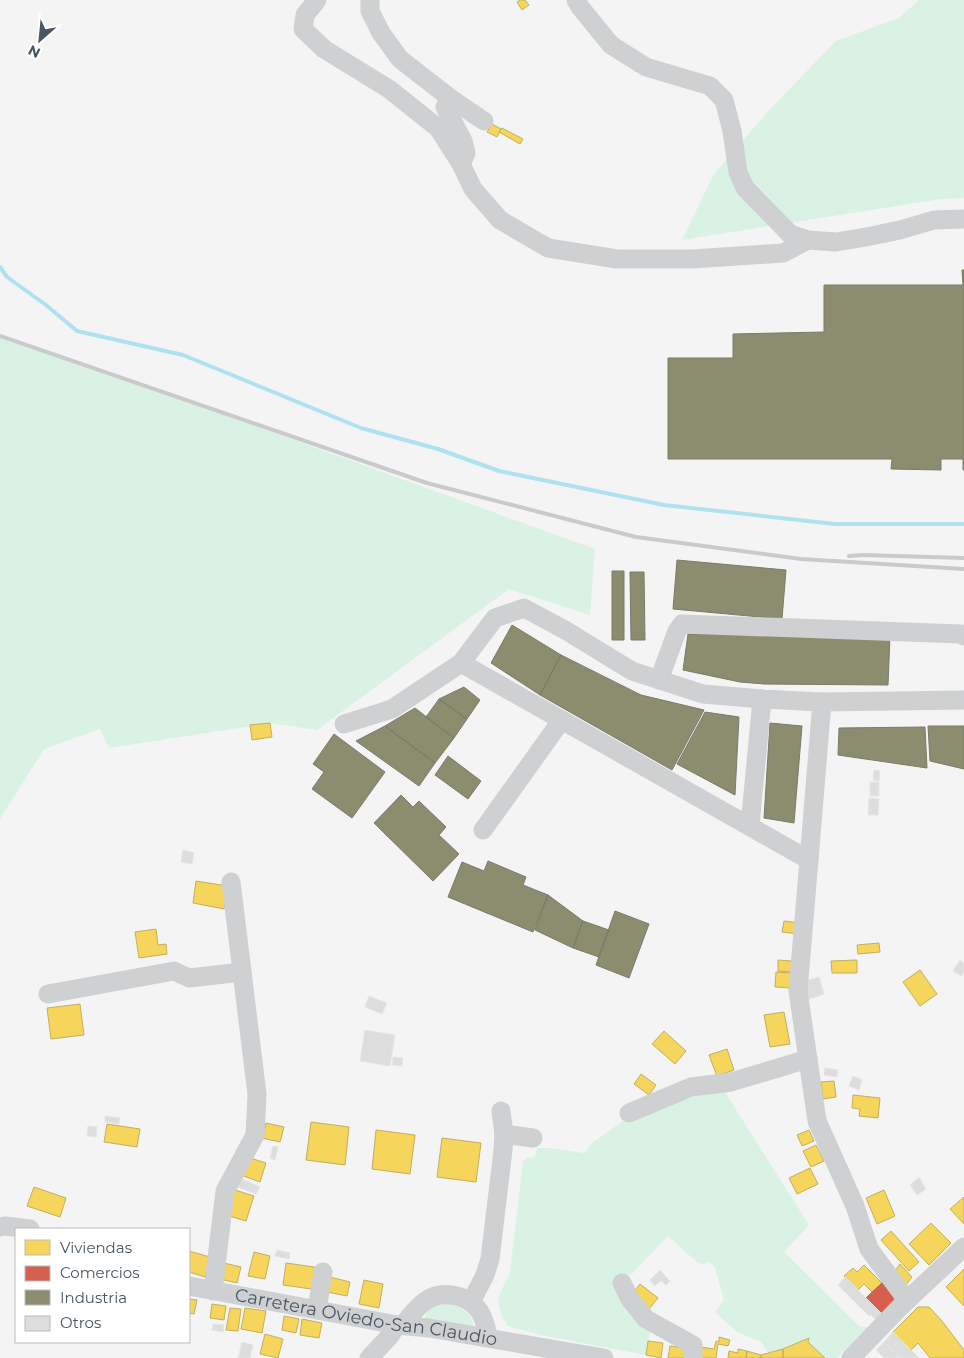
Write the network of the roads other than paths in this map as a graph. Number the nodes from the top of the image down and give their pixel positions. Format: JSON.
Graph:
{"nodes":[{"id":1,"x":317,"y":0,"type":"edge"},
{"id":2,"x":370,"y":0,"type":"edge"},
{"id":3,"x":576,"y":0,"type":"edge"},
{"id":4,"x":450,"y":98,"type":"junction"},
{"id":5,"x":484,"y":121,"type":"dead end"},
{"id":6,"x":461,"y":164,"type":"junction"},
{"id":7,"x":964,"y":219,"type":"edge"},
{"id":8,"x":808,"y":240,"type":"junction"},
{"id":9,"x":964,"y":636,"type":"edge"},
{"id":10,"x":461,"y":663,"type":"junction"},
{"id":11,"x":659,"y":680,"type":"junction"},
{"id":12,"x":762,"y":699,"type":"junction"},
{"id":13,"x":964,"y":700,"type":"edge"},
{"id":14,"x":822,"y":702,"type":"junction"},
{"id":15,"x":561,"y":721,"type":"junction"},
{"id":16,"x":344,"y":724,"type":"dead end"},
{"id":17,"x":750,"y":826,"type":"junction"},
{"id":18,"x":483,"y":830,"type":"dead end"},
{"id":19,"x":809,"y":860,"type":"junction"},
{"id":20,"x":231,"y":882,"type":"dead end"},
{"id":21,"x":242,"y":972,"type":"junction"},
{"id":22,"x":48,"y":994,"type":"dead end"},
{"id":23,"x":808,"y":1059,"type":"junction"},
{"id":24,"x":500,"y":1111,"type":"dead end"},
{"id":25,"x":629,"y":1113,"type":"dead end"},
{"id":26,"x":504,"y":1134,"type":"junction"},
{"id":27,"x":533,"y":1138,"type":"dead end"},
{"id":28,"x":0,"y":1227,"type":"edge"},
{"id":29,"x":22,"y":1228,"type":"edge"},
{"id":30,"x":964,"y":1247,"type":"edge"},
{"id":31,"x":323,"y":1272,"type":"dead end"},
{"id":32,"x":622,"y":1283,"type":"dead end"},
{"id":33,"x":190,"y":1286,"type":"edge"},
{"id":34,"x":213,"y":1291,"type":"junction"},
{"id":35,"x":908,"y":1300,"type":"junction"},
{"id":36,"x":471,"y":1302,"type":"junction"},
{"id":37,"x":317,"y":1310,"type":"junction"},
{"id":38,"x":400,"y":1325,"type":"junction"},
{"id":39,"x":489,"y":1338,"type":"junction"},
{"id":40,"x":518,"y":1351,"type":"edge"},
{"id":41,"x":369,"y":1358,"type":"edge"},
{"id":42,"x":604,"y":1358,"type":"edge"},
{"id":43,"x":693,"y":1358,"type":"edge"},
{"id":44,"x":851,"y":1358,"type":"edge"}],
"edges":[{"from":1,"to":6,"type":"street"},
{"from":2,"to":4,"type":"street"},
{"from":3,"to":8,"type":"street"},
{"from":4,"to":5,"type":"street"},
{"from":4,"to":6,"type":"street"},
{"from":6,"to":8,"type":"street"},
{"from":7,"to":8,"type":"street"},
{"from":9,"to":11,"type":"street"},
{"from":10,"to":11,"type":"street"},
{"from":10,"to":15,"type":"street"},
{"from":10,"to":16,"type":"street"},
{"from":11,"to":12,"type":"street"},
{"from":12,"to":14,"type":"street"},
{"from":12,"to":17,"type":"street"},
{"from":13,"to":14,"type":"street"},
{"from":14,"to":19,"type":"street"},
{"from":15,"to":17,"type":"street"},
{"from":15,"to":18,"type":"street"},
{"from":17,"to":19,"type":"street"},
{"from":19,"to":23,"type":"street"},
{"from":20,"to":21,"type":"street"},
{"from":21,"to":22,"type":"street"},
{"from":21,"to":34,"type":"street"},
{"from":23,"to":25,"type":"street"},
{"from":23,"to":35,"type":"street"},
{"from":24,"to":26,"type":"street"},
{"from":26,"to":27,"type":"street"},
{"from":26,"to":36,"type":"street"},
{"from":28,"to":29,"type":"street"},
{"from":30,"to":35,"type":"street"},
{"from":31,"to":37,"type":"street"},
{"from":32,"to":43,"type":"street"},
{"from":33,"to":34,"type":"street","name":"Carretera Oviedo-San Claudio"},
{"from":34,"to":37,"type":"street","name":"Carretera Oviedo-San Claudio"},
{"from":35,"to":44,"type":"street"},
{"from":36,"to":38,"type":"street"},
{"from":36,"to":39,"type":"street"},
{"from":37,"to":38,"type":"street","name":"Carretera Oviedo-San Claudio"},
{"from":38,"to":39,"type":"street","name":"Carretera Oviedo-San Claudio"},
{"from":38,"to":41,"type":"street"},
{"from":39,"to":40,"type":"street","name":"Carretera Oviedo-San Claudio"},
{"from":40,"to":42,"type":"street","name":"Carretera Oviedo-San Claudio"}]}
